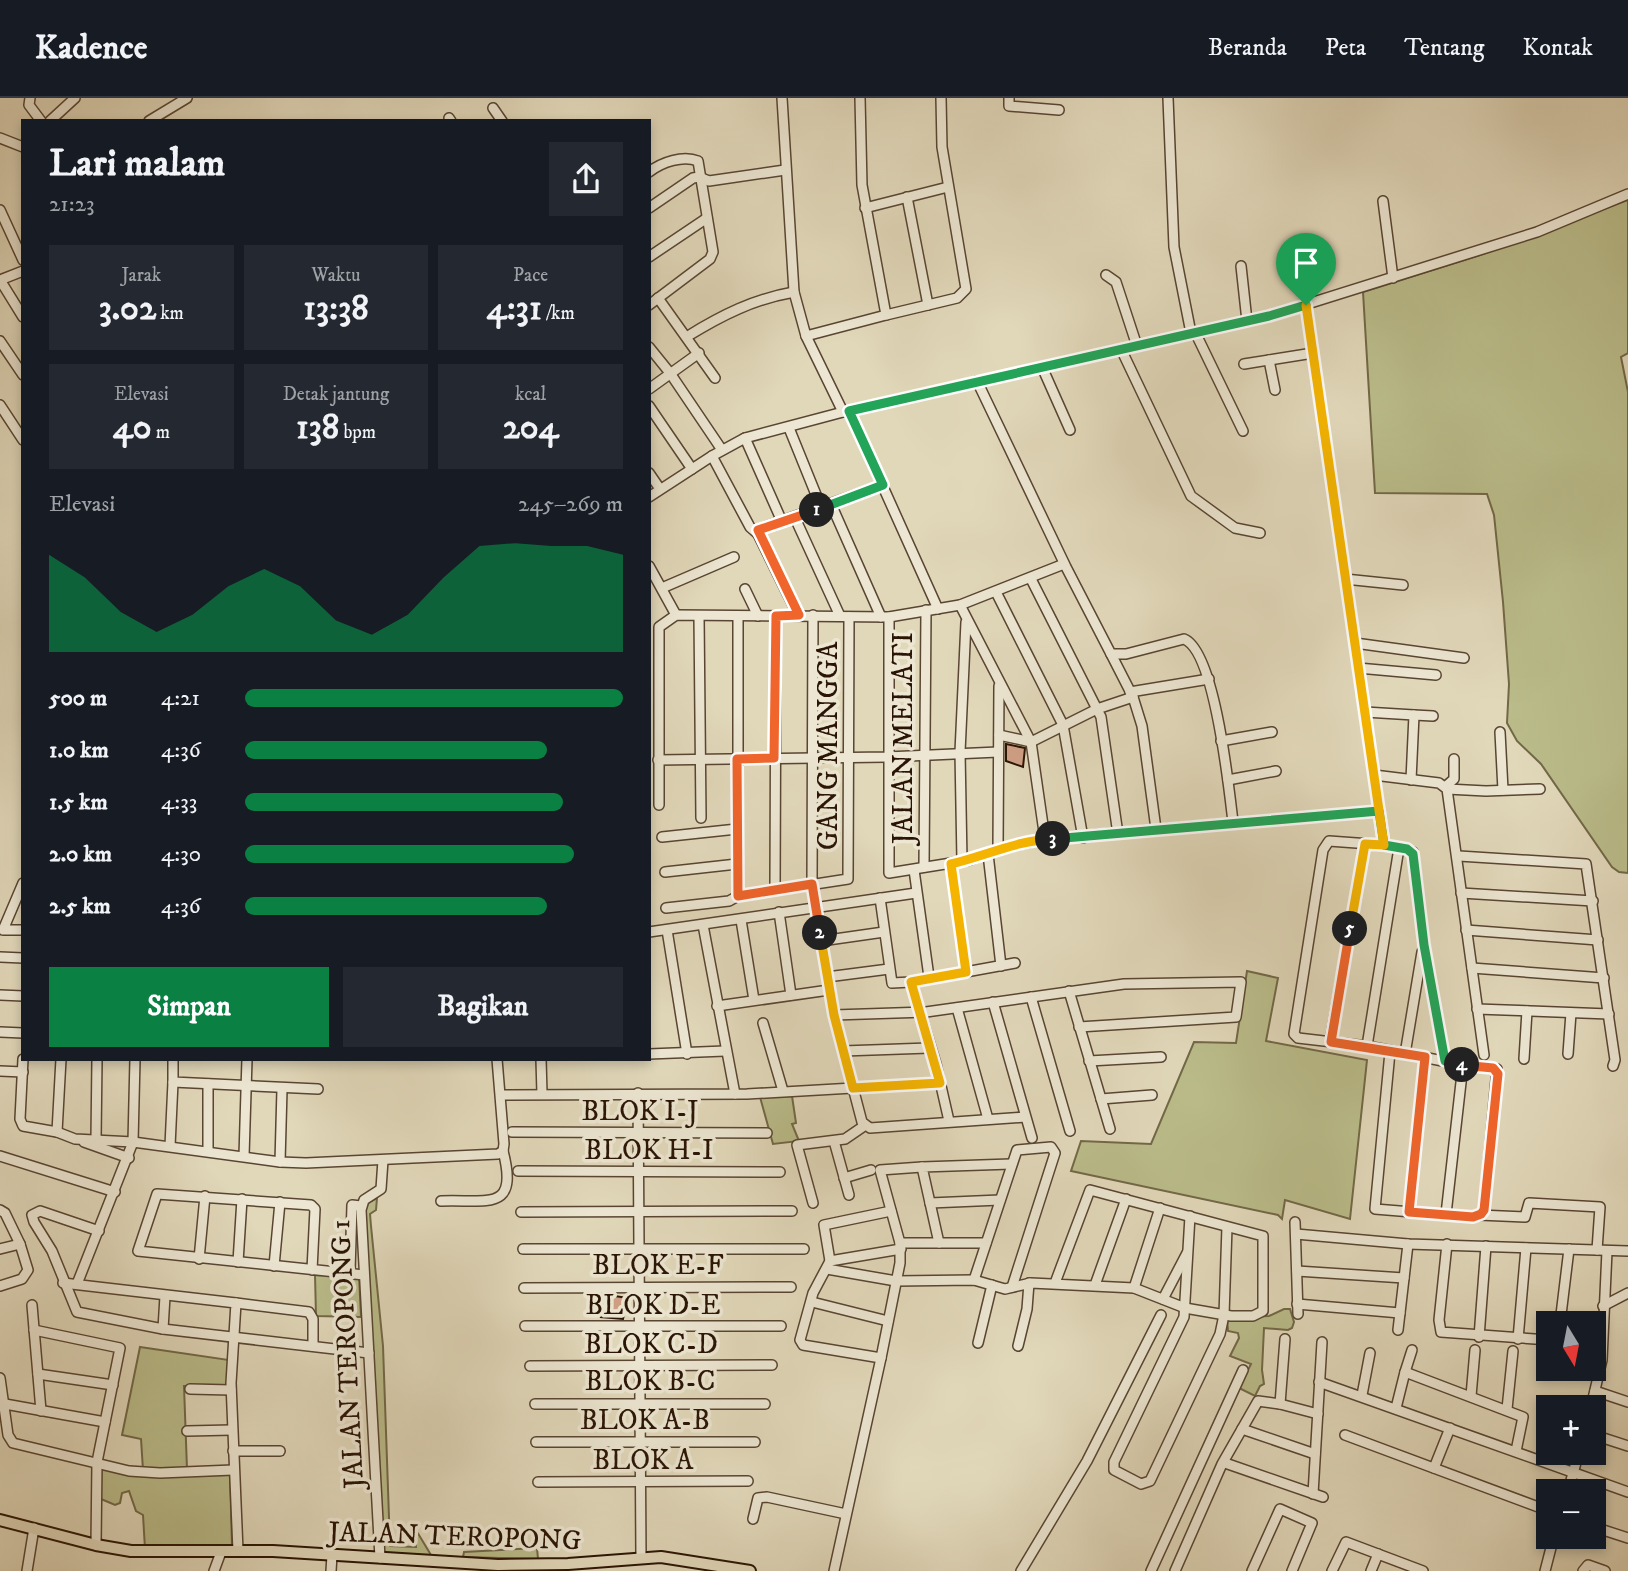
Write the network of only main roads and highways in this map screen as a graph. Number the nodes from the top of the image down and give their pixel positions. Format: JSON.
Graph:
{"nodes":[{"id":1,"x":0,"y":1520,"type":"edge"},
{"id":2,"x":442,"y":1567,"type":"edge"},
{"id":3,"x":708,"y":1567,"type":"edge"},
{"id":4,"x":750,"y":1571,"type":"edge"}],
"edges":[{"from":1,"to":2,"type":"main road","name":"JALAN TEROPONG"},
{"from":2,"to":3,"type":"main road","name":"JALAN TEROPONG"},
{"from":3,"to":4,"type":"main road","name":"JALAN TEROPONG"}]}
